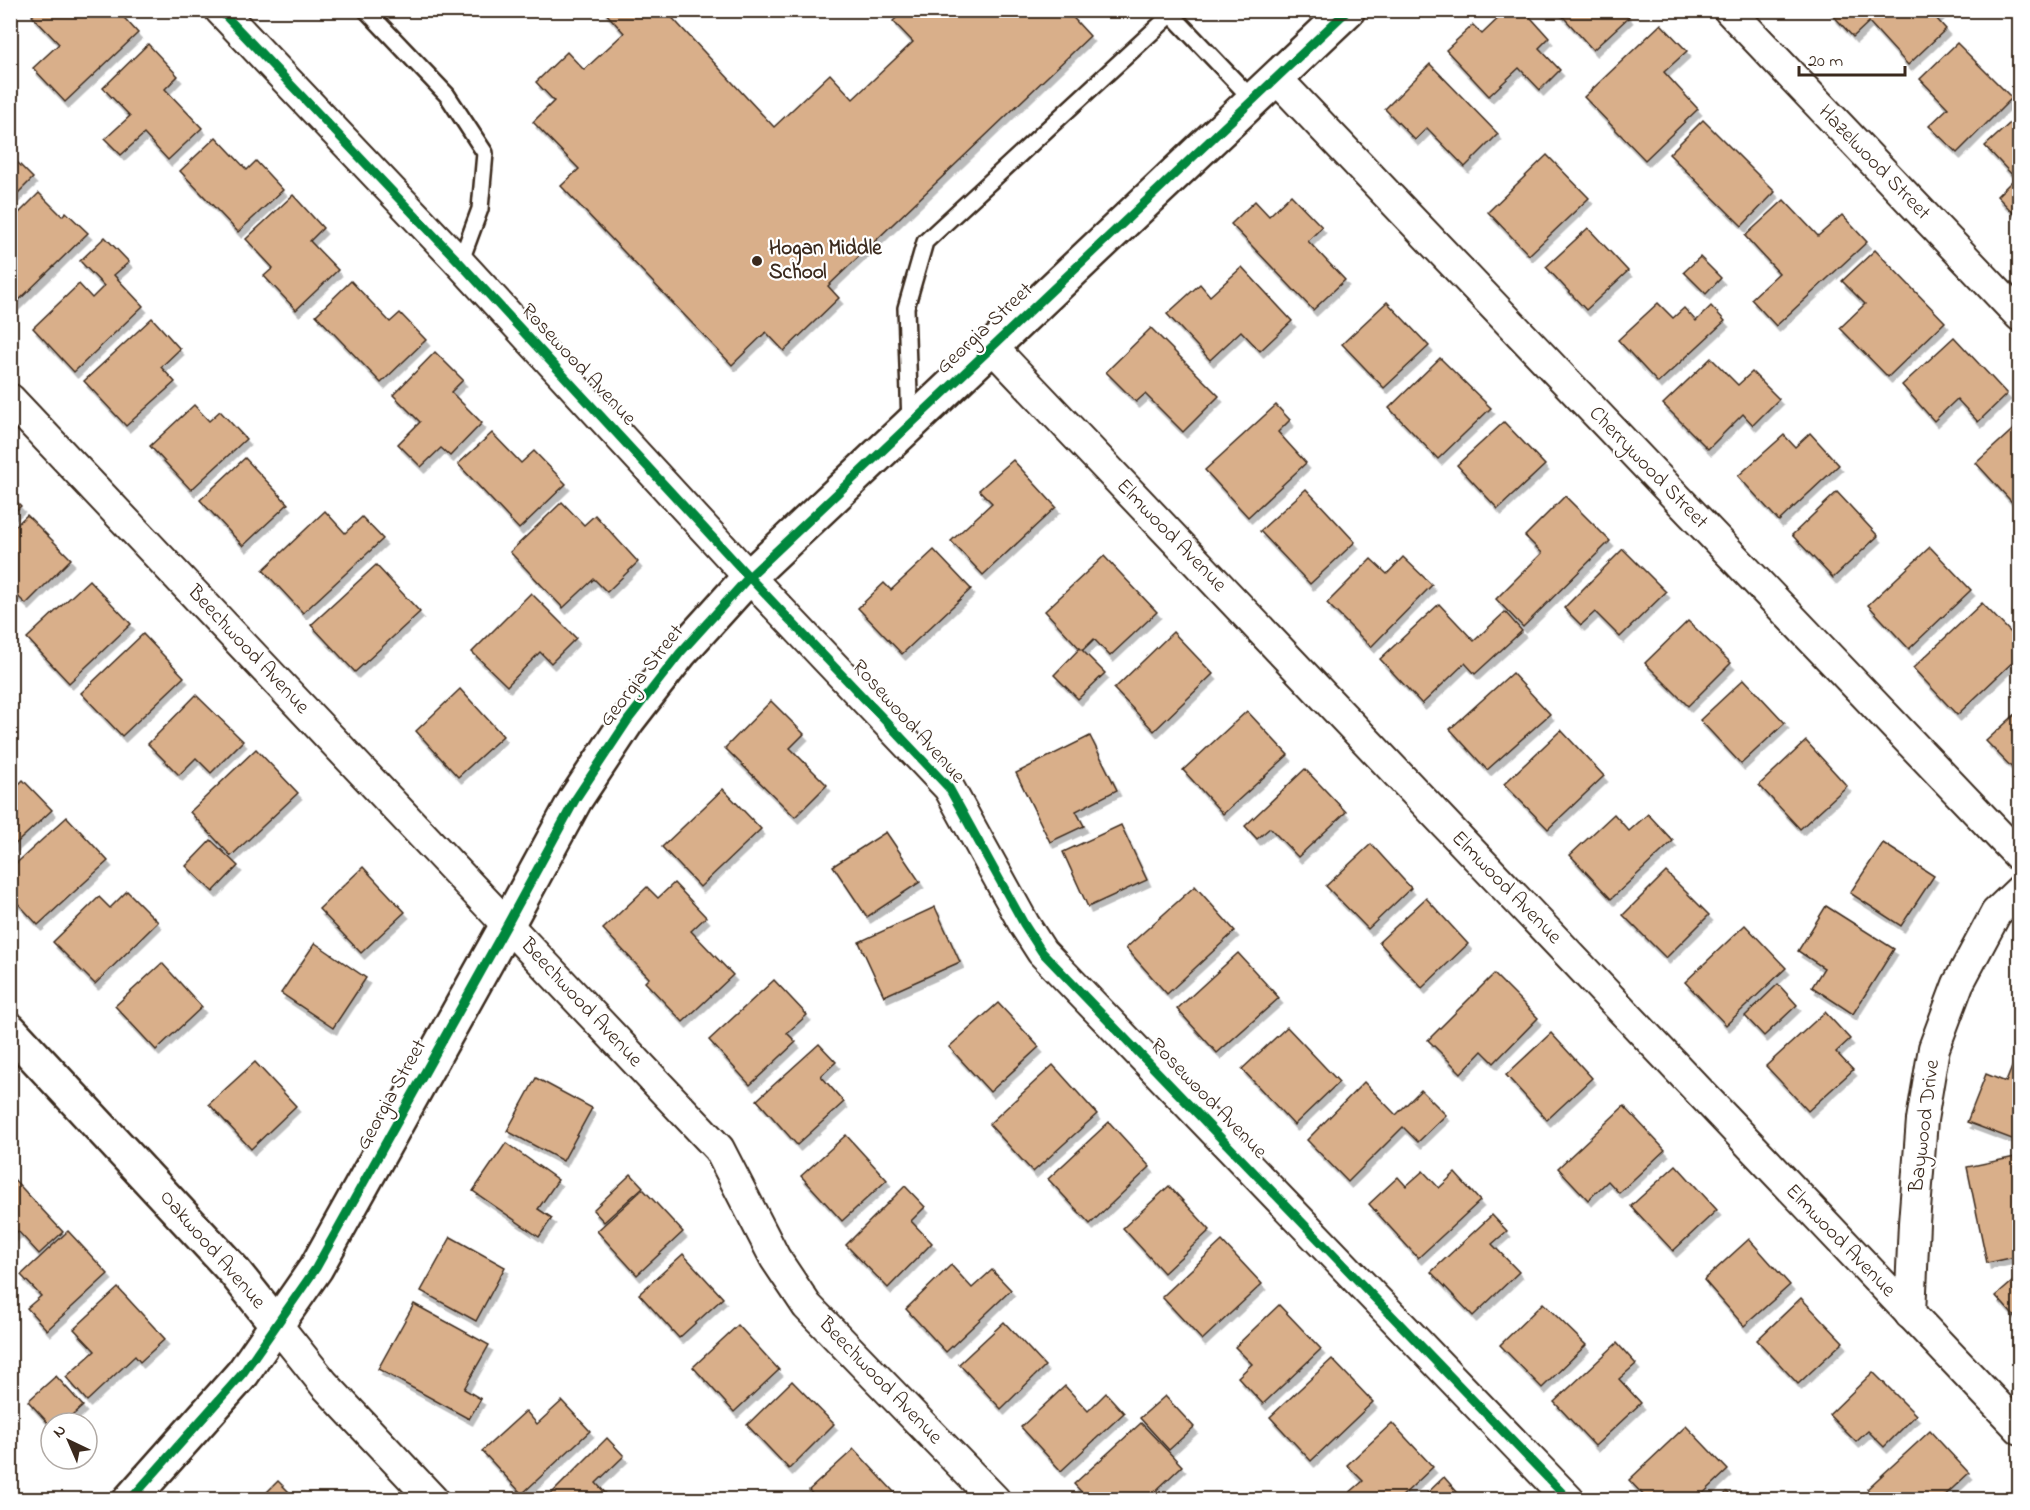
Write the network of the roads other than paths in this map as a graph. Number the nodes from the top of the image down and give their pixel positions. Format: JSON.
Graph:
{"nodes":[{"id":1,"x":220,"y":10,"type":"edge"},
{"id":2,"x":366,"y":10,"type":"edge"},
{"id":3,"x":1348,"y":10,"type":"edge"},
{"id":4,"x":1729,"y":10,"type":"edge"},
{"id":5,"x":1174,"y":13,"type":"edge"},
{"id":6,"x":1265,"y":89,"type":"junction"},
{"id":7,"x":460,"y":263,"type":"junction"},
{"id":8,"x":2019,"y":316,"type":"edge"},
{"id":9,"x":992,"y":347,"type":"junction"},
{"id":10,"x":10,"y":399,"type":"edge"},
{"id":11,"x":910,"y":425,"type":"junction"},
{"id":12,"x":748,"y":577,"type":"junction"},
{"id":13,"x":2019,"y":857,"type":"edge"},
{"id":14,"x":2019,"y":890,"type":"edge"},
{"id":15,"x":507,"y":925,"type":"junction"},
{"id":16,"x":10,"y":1030,"type":"edge"},
{"id":17,"x":1910,"y":1314,"type":"junction"},
{"id":18,"x":277,"y":1325,"type":"junction"},
{"id":19,"x":2019,"y":1429,"type":"edge"},
{"id":20,"x":130,"y":1499,"type":"edge"},
{"id":21,"x":433,"y":1500,"type":"edge"},
{"id":22,"x":996,"y":1500,"type":"edge"},
{"id":23,"x":1569,"y":1500,"type":"edge"}],
"edges":[{"from":1,"to":7,"type":"street","name":"Rosewood Avenue"},
{"from":2,"to":7,"type":"lane"},
{"from":3,"to":6,"type":"main road","name":"Georgia Street"},
{"from":4,"to":8,"type":"street","name":"Hazelwood Street"},
{"from":5,"to":6,"type":"lane"},
{"from":5,"to":11,"type":"lane"},
{"from":6,"to":9,"type":"main road","name":"Georgia Street"},
{"from":6,"to":13,"type":"street","name":"Cherrywood Street"},
{"from":7,"to":12,"type":"street","name":"Rosewood Avenue"},
{"from":9,"to":11,"type":"main road","name":"Georgia Street"},
{"from":9,"to":17,"type":"street","name":"Elmwood Avenue"},
{"from":10,"to":15,"type":"street","name":"Beechwood Avenue"},
{"from":11,"to":12,"type":"main road","name":"Georgia Street"},
{"from":12,"to":15,"type":"main road","name":"Georgia Street"},
{"from":12,"to":23,"type":"street","name":"Rosewood Avenue"},
{"from":14,"to":17,"type":"street","name":"Baywood Drive"},
{"from":15,"to":18,"type":"main road","name":"Georgia Street"},
{"from":15,"to":22,"type":"street","name":"Beechwood Avenue"},
{"from":16,"to":18,"type":"main road","name":"Oakwood Avenue"},
{"from":17,"to":19,"type":"street","name":"Elmwood Avenue"},
{"from":18,"to":20,"type":"main road","name":"Georgia Street"},
{"from":18,"to":21,"type":"street","name":"Oakwood Avenue"}]}
